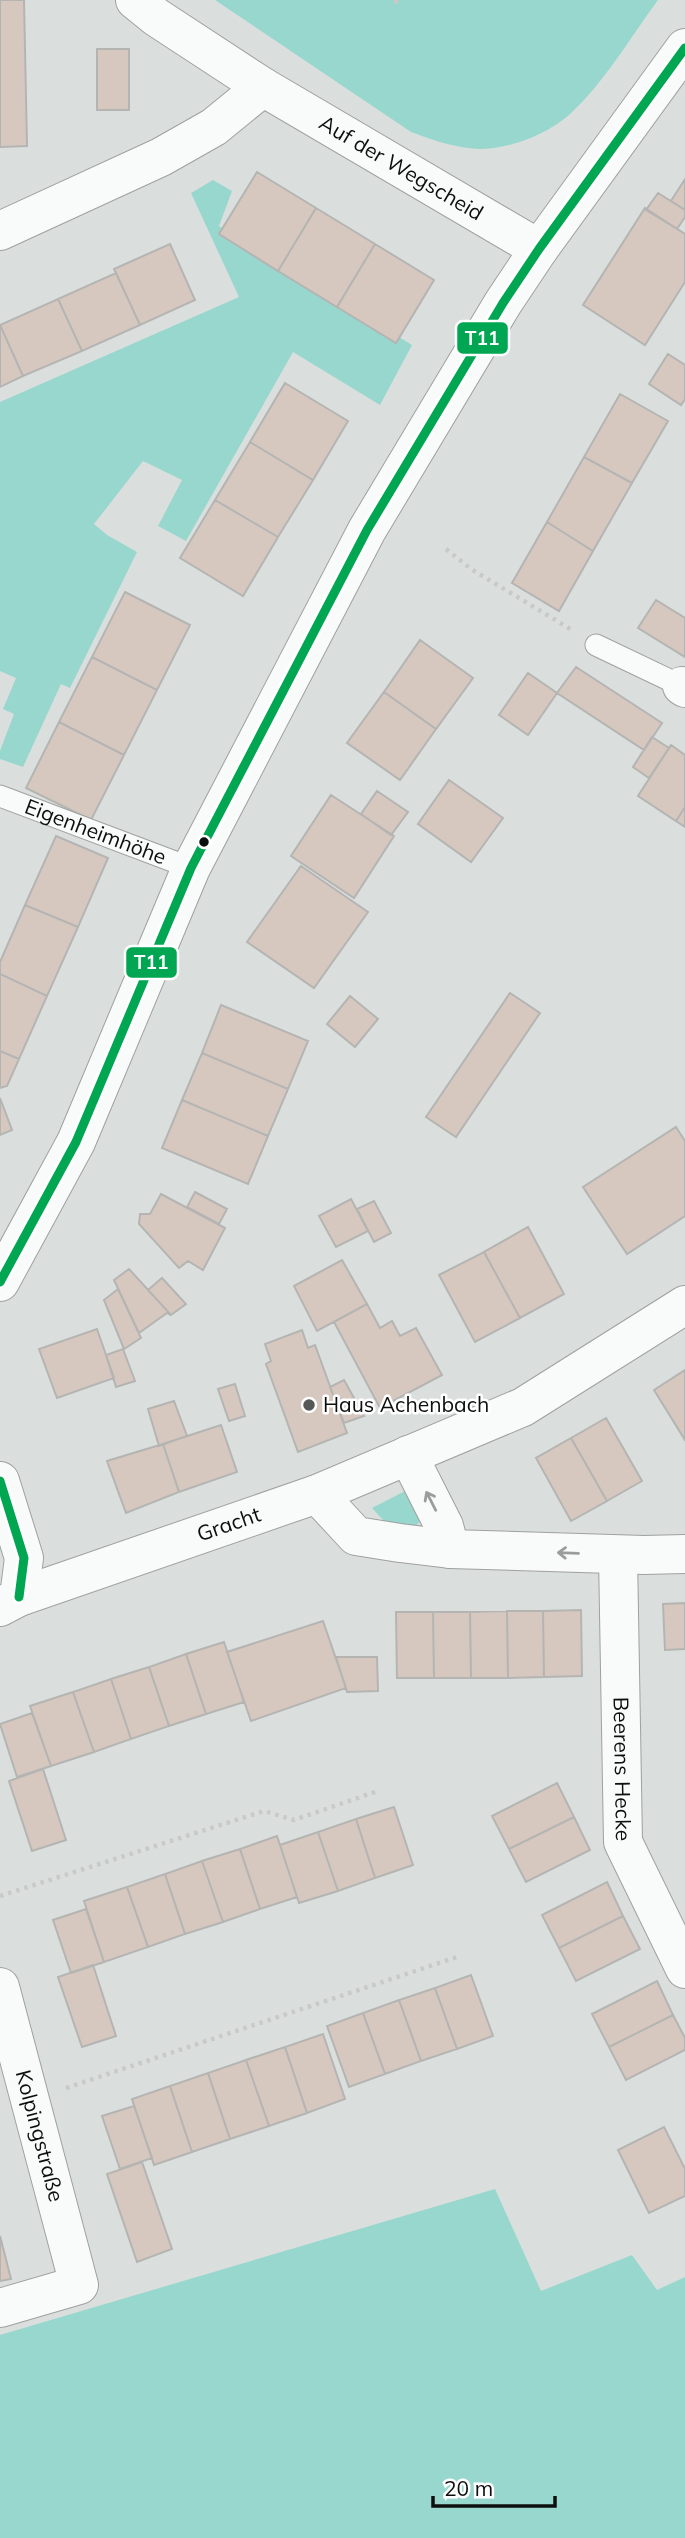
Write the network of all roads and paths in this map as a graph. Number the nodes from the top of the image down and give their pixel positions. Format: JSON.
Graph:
{"nodes":[{"id":1,"x":135,"y":0,"type":"edge"},
{"id":2,"x":396,"y":0,"type":"edge"},
{"id":3,"x":396,"y":7,"type":"dead end"},
{"id":4,"x":685,"y":48,"type":"edge"},
{"id":5,"x":262,"y":88,"type":"junction"},
{"id":6,"x":0,"y":231,"type":"edge"},
{"id":7,"x":539,"y":249,"type":"junction"},
{"id":8,"x":446,"y":550,"type":"dead end"},
{"id":9,"x":596,"y":645,"type":"joint"},
{"id":10,"x":684,"y":687,"type":"edge"},
{"id":11,"x":0,"y":796,"type":"edge"},
{"id":12,"x":191,"y":868,"type":"junction"},
{"id":13,"x":0,"y":1282,"type":"edge"},
{"id":14,"x":685,"y":1305,"type":"edge"},
{"id":15,"x":408,"y":1455,"type":"junction"},
{"id":16,"x":0,"y":1481,"type":"edge"},
{"id":17,"x":317,"y":1494,"type":"junction"},
{"id":18,"x":450,"y":1549,"type":"junction"},
{"id":19,"x":685,"y":1554,"type":"edge"},
{"id":20,"x":618,"y":1555,"type":"junction"},
{"id":21,"x":9,"y":1602,"type":"edge"},
{"id":22,"x":375,"y":1792,"type":"dead end"},
{"id":23,"x":0,"y":1896,"type":"edge"},
{"id":24,"x":460,"y":1956,"type":"dead end"},
{"id":25,"x":685,"y":1969,"type":"edge"},
{"id":26,"x":0,"y":1987,"type":"edge"},
{"id":27,"x":30,"y":2100,"type":"junction"},
{"id":28,"x":0,"y":2308,"type":"edge"}],
"edges":[{"from":1,"to":5,"type":"street","name":"Auf der Wegscheid"},
{"from":2,"to":3,"type":"path"},
{"from":4,"to":7,"type":"street"},
{"from":5,"to":6,"type":"street"},
{"from":5,"to":7,"type":"street","name":"Auf der Wegscheid"},
{"from":7,"to":12,"type":"street"},
{"from":8,"to":9,"type":"path"},
{"from":9,"to":10,"type":"lane"},
{"from":11,"to":12,"type":"lane","name":"Eigenheimhöhe"},
{"from":12,"to":13,"type":"street"},
{"from":14,"to":15,"type":"street","name":"Gracht"},
{"from":15,"to":17,"type":"street","name":"Gracht"},
{"from":18,"to":15,"type":"street","one_way":true},
{"from":16,"to":21,"type":"street"},
{"from":17,"to":18,"type":"street"},
{"from":17,"to":21,"type":"street","name":"Gracht"},
{"from":20,"to":18,"type":"street","one_way":true},
{"from":19,"to":20,"type":"street"},
{"from":20,"to":25,"type":"street","name":"Beerens Hecke"},
{"from":22,"to":23,"type":"path"},
{"from":24,"to":27,"type":"path"},
{"from":26,"to":27,"type":"street","name":"Kolpingstraße"},
{"from":27,"to":28,"type":"street","name":"Kolpingstraße"}]}
